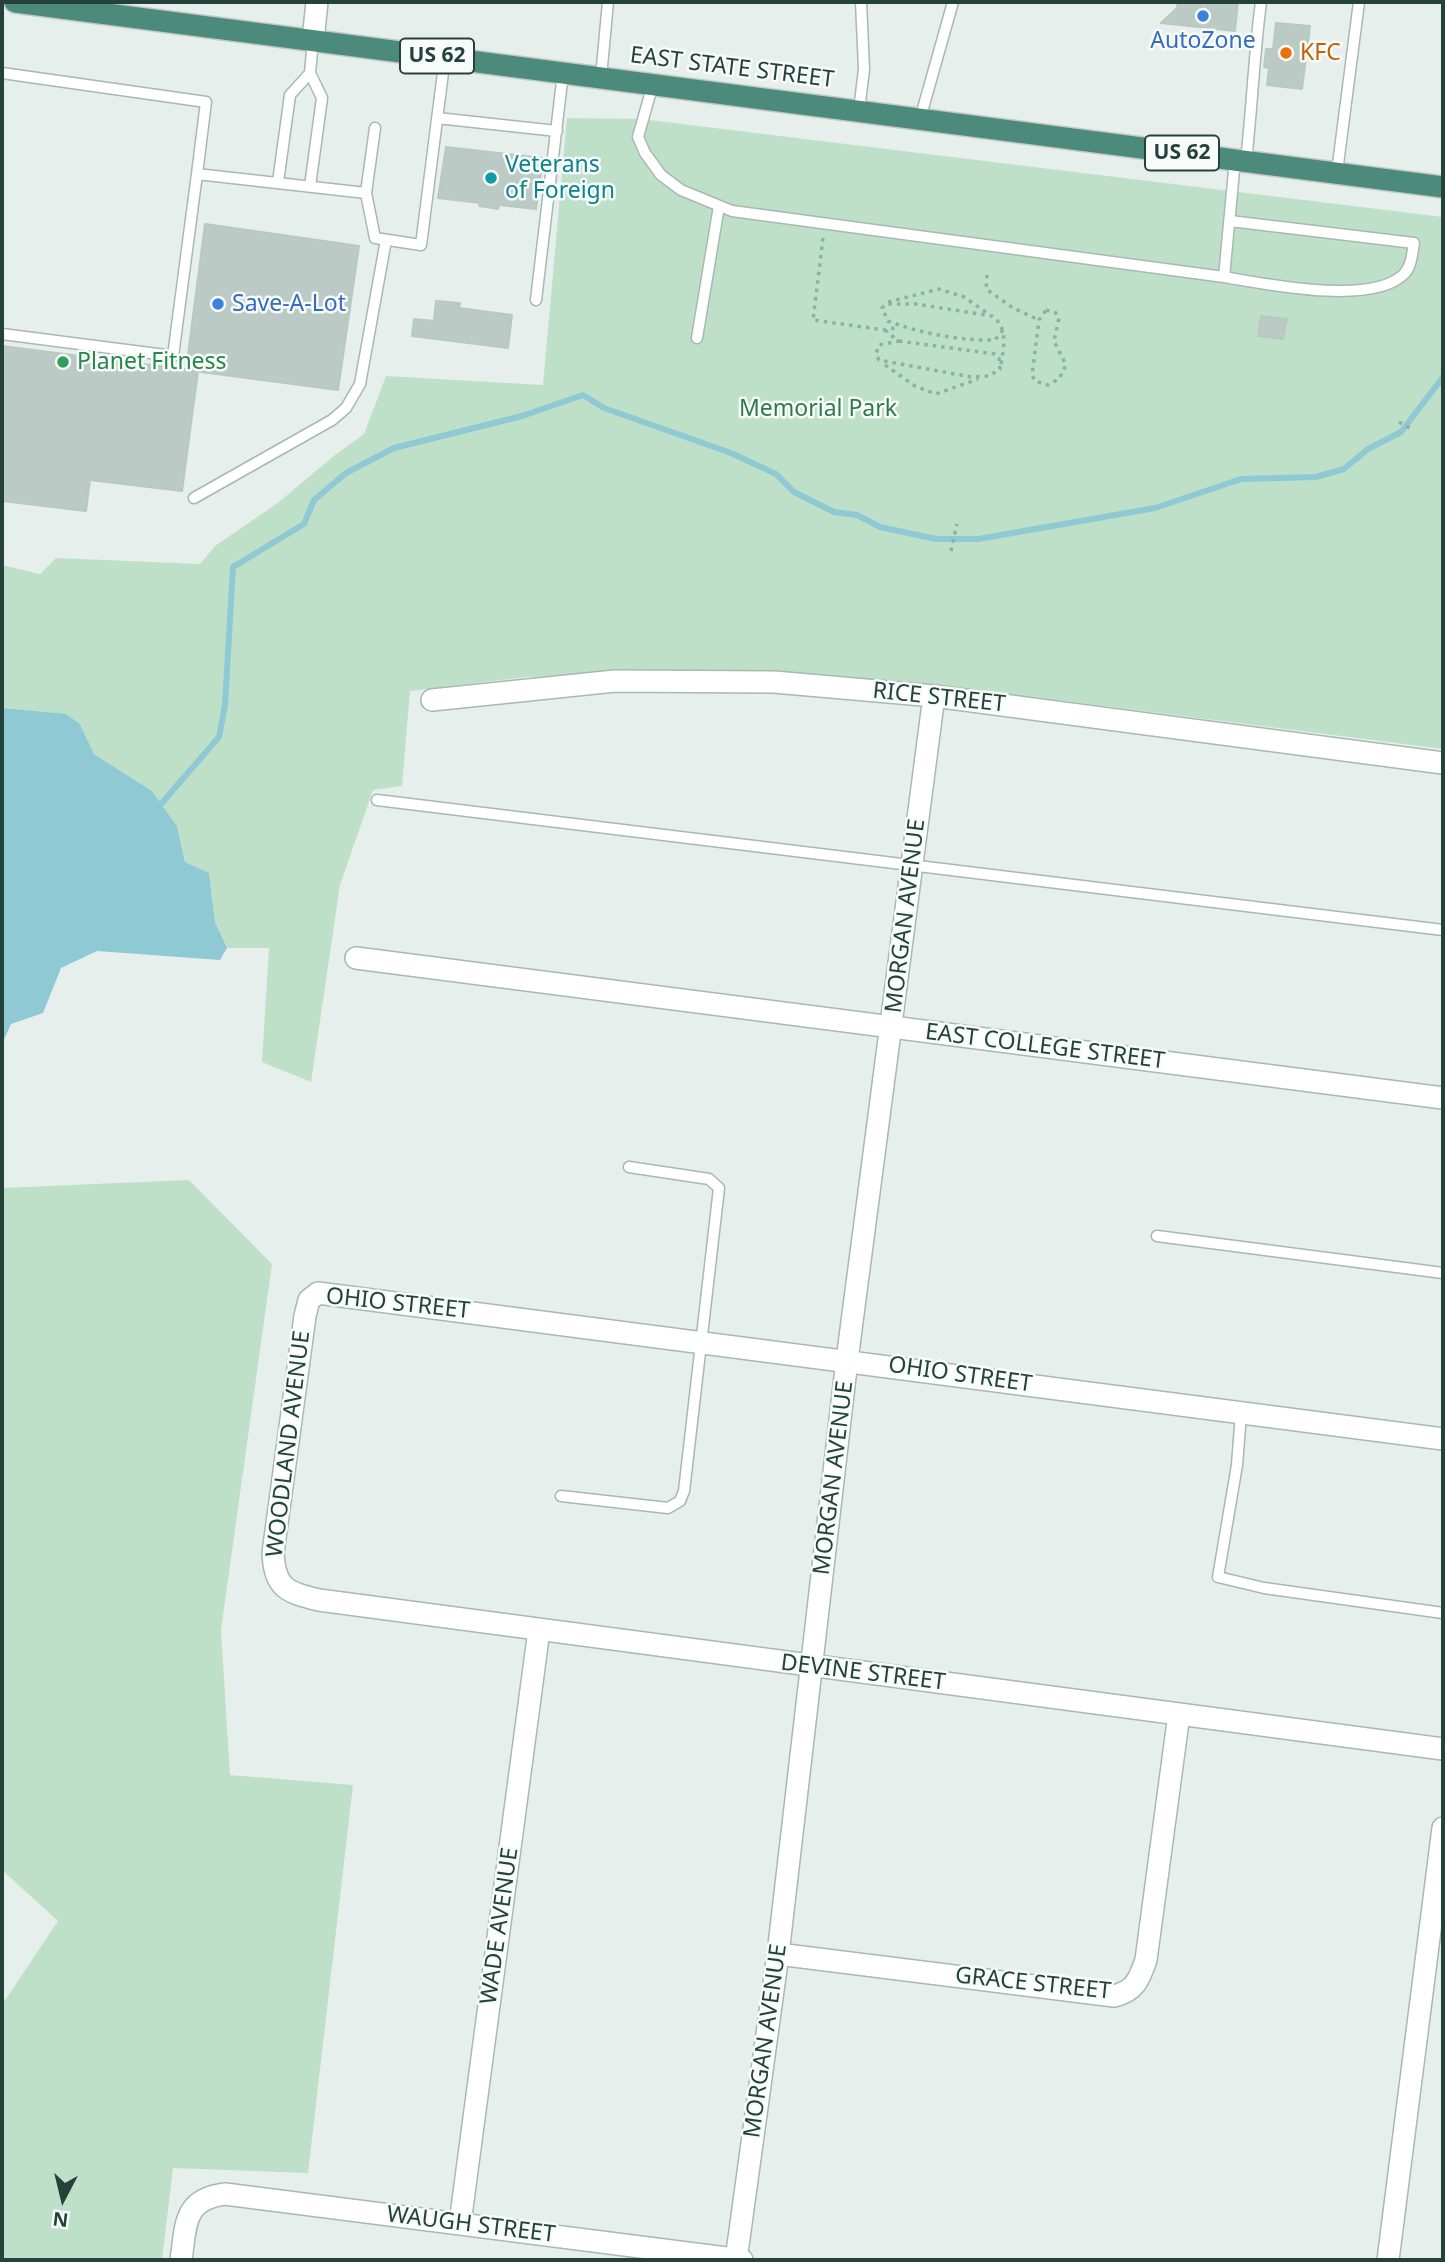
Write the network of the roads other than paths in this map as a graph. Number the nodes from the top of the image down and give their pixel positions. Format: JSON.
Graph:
{"nodes":[{"id":1,"x":15,"y":2,"type":"edge"},
{"id":2,"x":317,"y":2,"type":"edge"},
{"id":3,"x":608,"y":2,"type":"edge"},
{"id":4,"x":861,"y":2,"type":"edge"},
{"id":5,"x":953,"y":2,"type":"edge"},
{"id":6,"x":1261,"y":2,"type":"edge"},
{"id":7,"x":1359,"y":2,"type":"edge"},
{"id":8,"x":313,"y":40,"type":"junction"},
{"id":9,"x":445,"y":57,"type":"junction"},
{"id":10,"x":2,"y":73,"type":"edge"},
{"id":11,"x":310,"y":73,"type":"junction"},
{"id":12,"x":563,"y":73,"type":"junction"},
{"id":13,"x":601,"y":78,"type":"junction"},
{"id":14,"x":653,"y":84,"type":"junction"},
{"id":15,"x":859,"y":111,"type":"junction"},
{"id":16,"x":437,"y":118,"type":"junction"},
{"id":17,"x":920,"y":119,"type":"junction"},
{"id":18,"x":375,"y":128,"type":"dead end"},
{"id":19,"x":556,"y":131,"type":"junction"},
{"id":20,"x":1241,"y":160,"type":"junction"},
{"id":21,"x":1337,"y":172,"type":"junction"},
{"id":22,"x":197,"y":174,"type":"junction"},
{"id":23,"x":278,"y":182,"type":"junction"},
{"id":24,"x":310,"y":186,"type":"junction"},
{"id":25,"x":1443,"y":187,"type":"edge"},
{"id":26,"x":366,"y":193,"type":"junction"},
{"id":27,"x":719,"y":206,"type":"junction"},
{"id":28,"x":1230,"y":220,"type":"junction"},
{"id":29,"x":386,"y":240,"type":"junction"},
{"id":30,"x":1224,"y":277,"type":"junction"},
{"id":31,"x":536,"y":300,"type":"dead end"},
{"id":32,"x":2,"y":334,"type":"edge"},
{"id":33,"x":697,"y":338,"type":"dead end"},
{"id":34,"x":194,"y":498,"type":"dead end"},
{"id":35,"x":934,"y":696,"type":"junction"},
{"id":36,"x":432,"y":700,"type":"dead end"},
{"id":37,"x":1443,"y":763,"type":"edge"},
{"id":38,"x":377,"y":800,"type":"dead end"},
{"id":39,"x":913,"y":863,"type":"junction"},
{"id":40,"x":1443,"y":930,"type":"edge"},
{"id":41,"x":356,"y":958,"type":"dead end"},
{"id":42,"x":892,"y":1028,"type":"junction"},
{"id":43,"x":1443,"y":1098,"type":"edge"},
{"id":44,"x":629,"y":1167,"type":"dead end"},
{"id":45,"x":1157,"y":1236,"type":"dead end"},
{"id":46,"x":1443,"y":1273,"type":"edge"},
{"id":47,"x":311,"y":1297,"type":"joint"},
{"id":48,"x":701,"y":1341,"type":"junction"},
{"id":49,"x":847,"y":1360,"type":"junction"},
{"id":50,"x":1241,"y":1413,"type":"junction"},
{"id":51,"x":1443,"y":1439,"type":"edge"},
{"id":52,"x":561,"y":1496,"type":"dead end"},
{"id":53,"x":285,"y":1589,"type":"joint"},
{"id":54,"x":1443,"y":1613,"type":"edge"},
{"id":55,"x":539,"y":1630,"type":"junction"},
{"id":56,"x":812,"y":1667,"type":"junction"},
{"id":57,"x":1180,"y":1714,"type":"junction"},
{"id":58,"x":1443,"y":1749,"type":"edge"},
{"id":59,"x":1443,"y":1828,"type":"edge"},
{"id":60,"x":1436,"y":1936,"type":"edge"},
{"id":61,"x":778,"y":1954,"type":"junction"},
{"id":62,"x":460,"y":2223,"type":"junction"},
{"id":63,"x":181,"y":2260,"type":"edge"},
{"id":64,"x":736,"y":2260,"type":"edge"},
{"id":65,"x":742,"y":2260,"type":"edge"},
{"id":66,"x":1388,"y":2260,"type":"edge"}],
"edges":[{"from":1,"to":8,"type":"highway","name":"EAST STATE STREET","number":"US 62"},
{"from":2,"to":8,"type":"street"},
{"from":3,"to":13,"type":"lane"},
{"from":4,"to":15,"type":"lane"},
{"from":5,"to":17,"type":"lane"},
{"from":6,"to":20,"type":"lane"},
{"from":7,"to":21,"type":"lane"},
{"from":8,"to":9,"type":"highway","name":"EAST STATE STREET","number":"US 62"},
{"from":8,"to":11,"type":"lane"},
{"from":9,"to":12,"type":"highway","name":"EAST STATE STREET","number":"US 62"},
{"from":9,"to":16,"type":"lane"},
{"from":10,"to":22,"type":"lane"},
{"from":11,"to":23,"type":"lane"},
{"from":11,"to":24,"type":"lane"},
{"from":12,"to":13,"type":"highway","name":"EAST STATE STREET","number":"US 62"},
{"from":12,"to":19,"type":"lane"},
{"from":13,"to":14,"type":"highway","name":"EAST STATE STREET","number":"US 62"},
{"from":14,"to":15,"type":"highway","name":"EAST STATE STREET","number":"US 62"},
{"from":14,"to":27,"type":"lane"},
{"from":15,"to":17,"type":"highway","name":"EAST STATE STREET","number":"US 62"},
{"from":16,"to":19,"type":"lane"},
{"from":16,"to":29,"type":"lane"},
{"from":17,"to":20,"type":"highway","name":"EAST STATE STREET","number":"US 62"},
{"from":18,"to":26,"type":"lane"},
{"from":19,"to":31,"type":"lane"},
{"from":20,"to":21,"type":"highway","name":"EAST STATE STREET","number":"US 62"},
{"from":20,"to":28,"type":"lane"},
{"from":21,"to":25,"type":"highway","name":"EAST STATE STREET","number":"US 62"},
{"from":22,"to":23,"type":"lane"},
{"from":22,"to":32,"type":"lane"},
{"from":23,"to":24,"type":"lane"},
{"from":24,"to":26,"type":"lane"},
{"from":26,"to":29,"type":"lane"},
{"from":27,"to":30,"type":"lane"},
{"from":27,"to":33,"type":"lane"},
{"from":28,"to":30,"type":"lane"},
{"from":28,"to":30,"type":"lane"},
{"from":29,"to":34,"type":"lane"},
{"from":35,"to":36,"type":"street","name":"RICE STREET"},
{"from":35,"to":37,"type":"street","name":"RICE STREET"},
{"from":35,"to":39,"type":"street","name":"MORGAN AVENUE"},
{"from":38,"to":39,"type":"lane"},
{"from":39,"to":40,"type":"lane"},
{"from":39,"to":42,"type":"street","name":"MORGAN AVENUE"},
{"from":41,"to":42,"type":"street","name":"EAST COLLEGE STREET"},
{"from":42,"to":43,"type":"street","name":"EAST COLLEGE STREET"},
{"from":42,"to":49,"type":"street","name":"MORGAN AVENUE"},
{"from":44,"to":48,"type":"lane"},
{"from":45,"to":46,"type":"lane"},
{"from":47,"to":48,"type":"street","name":"OHIO STREET"},
{"from":47,"to":53,"type":"street","name":"WOODLAND AVENUE"},
{"from":48,"to":49,"type":"street","name":"OHIO STREET"},
{"from":48,"to":52,"type":"lane"},
{"from":49,"to":50,"type":"street","name":"OHIO STREET"},
{"from":49,"to":56,"type":"street","name":"MORGAN AVENUE"},
{"from":50,"to":51,"type":"street","name":"OHIO STREET"},
{"from":50,"to":54,"type":"lane"},
{"from":53,"to":55,"type":"street","name":"DEVINE STREET"},
{"from":55,"to":56,"type":"street","name":"DEVINE STREET"},
{"from":55,"to":62,"type":"street","name":"WADE AVENUE"},
{"from":56,"to":57,"type":"street","name":"DEVINE STREET"},
{"from":56,"to":61,"type":"street","name":"MORGAN AVENUE"},
{"from":57,"to":58,"type":"street","name":"DEVINE STREET"},
{"from":57,"to":61,"type":"street","name":"GRACE STREET"},
{"from":59,"to":60,"type":"street"},
{"from":60,"to":66,"type":"street"},
{"from":61,"to":64,"type":"street","name":"MORGAN AVENUE"},
{"from":62,"to":63,"type":"street","name":"WAUGH STREET"},
{"from":62,"to":64,"type":"street","name":"WAUGH STREET"},
{"from":64,"to":65,"type":"street","name":"WAUGH STREET"}]}
